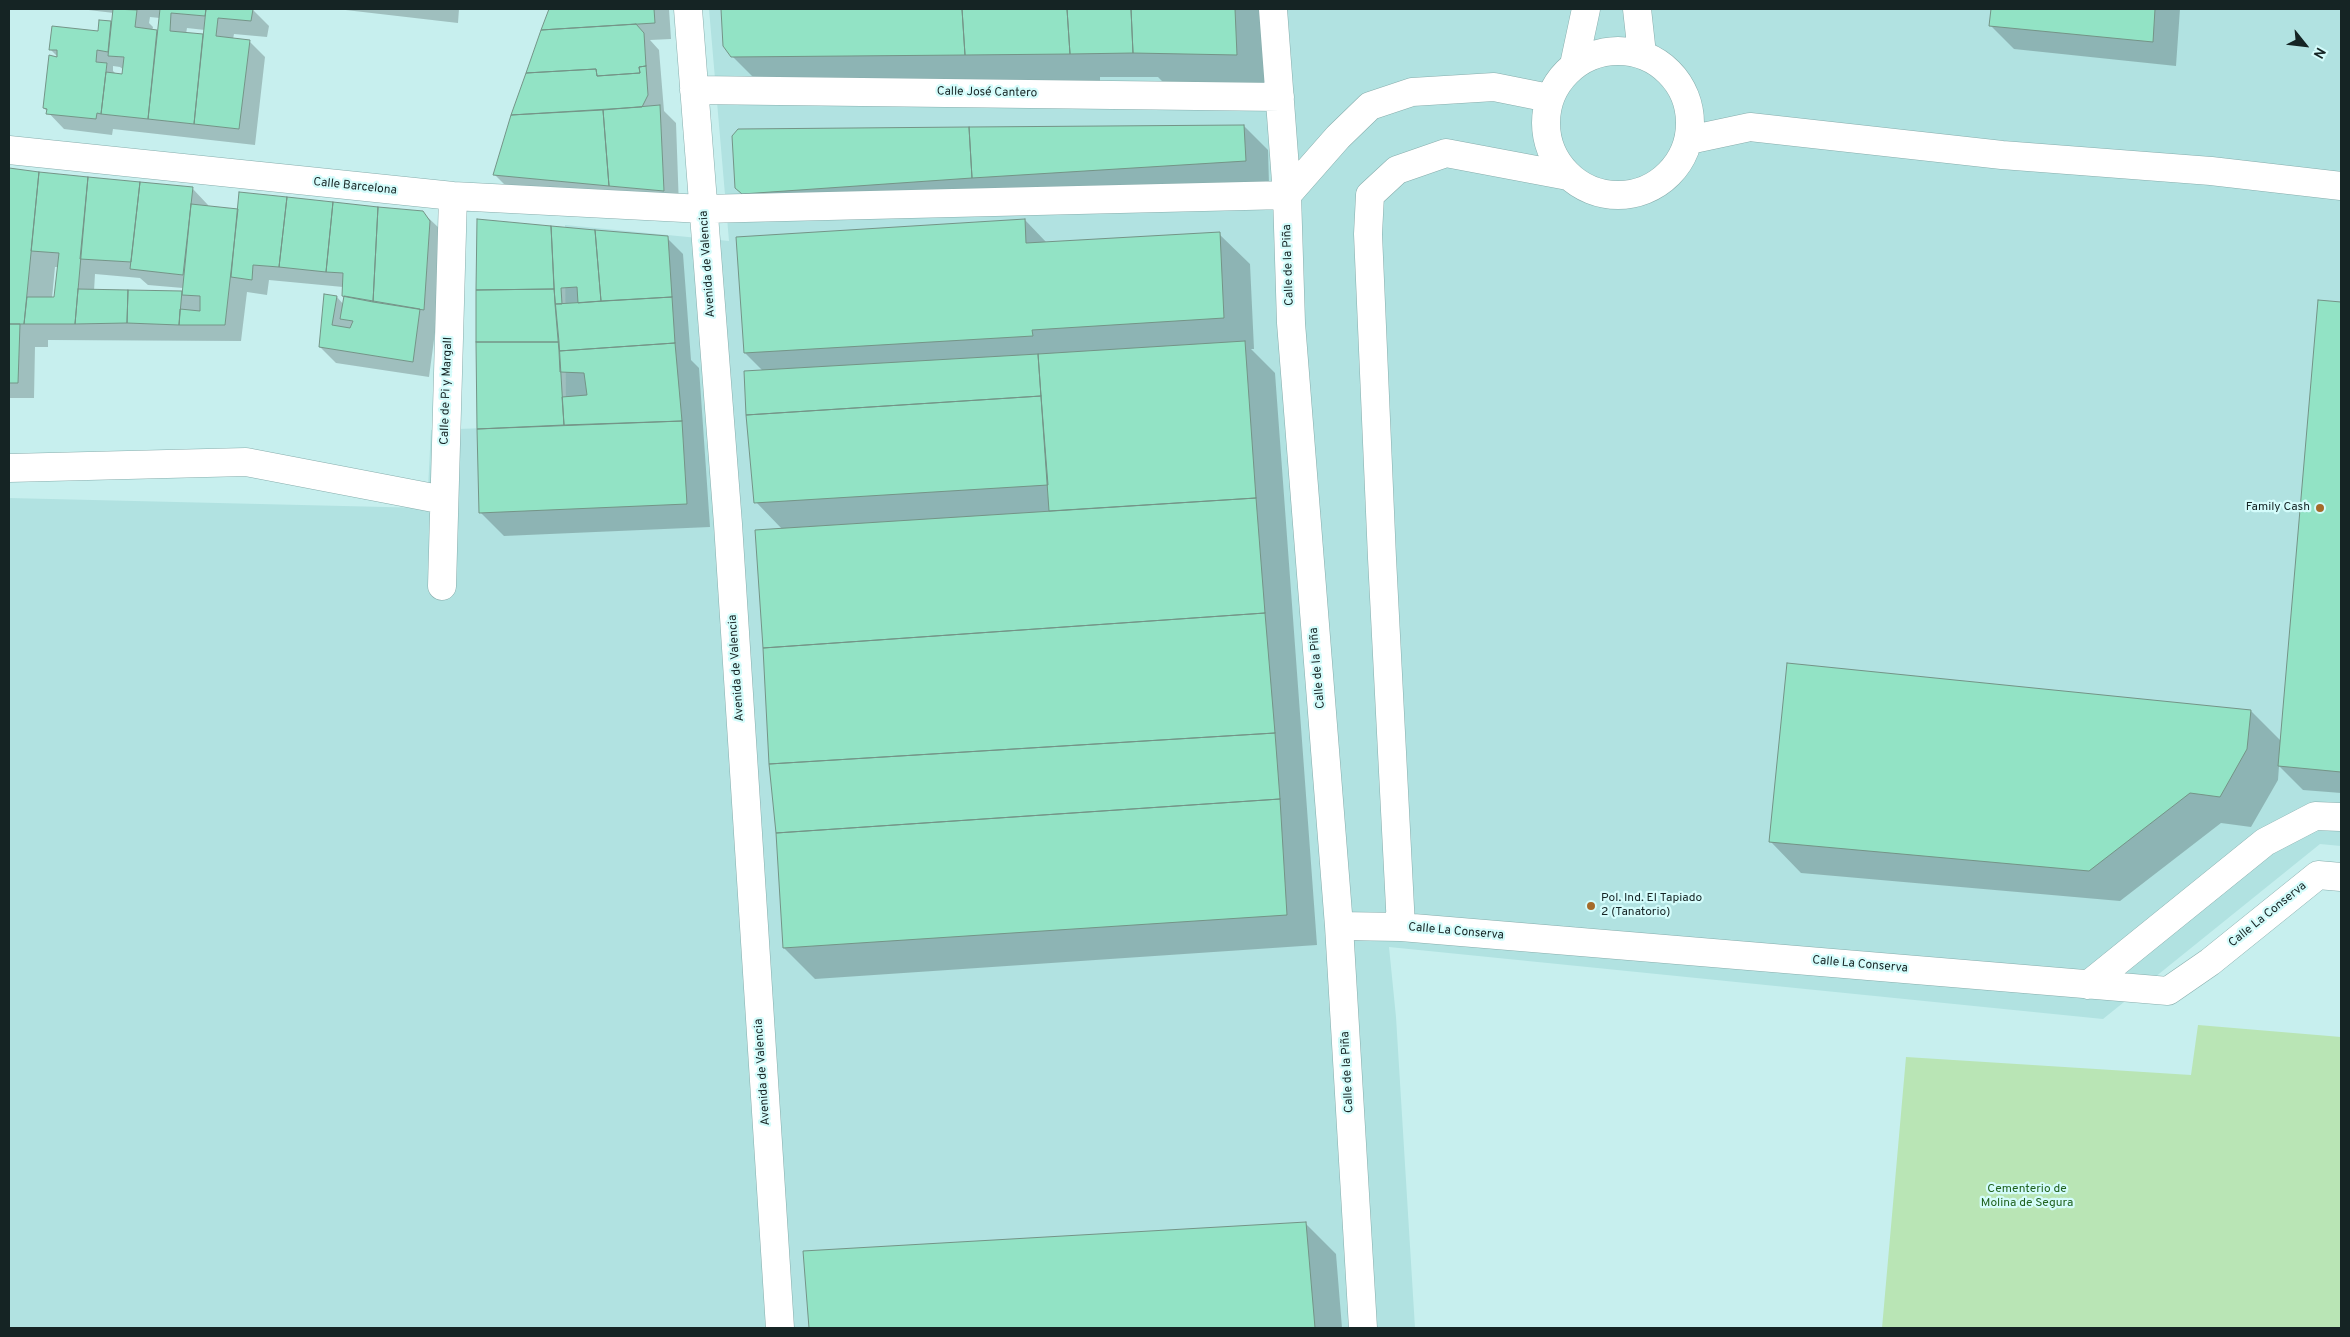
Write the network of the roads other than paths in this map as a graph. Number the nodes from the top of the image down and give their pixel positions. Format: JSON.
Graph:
{"nodes":[{"id":1,"x":688,"y":9,"type":"edge"},
{"id":2,"x":1273,"y":9,"type":"edge"},
{"id":3,"x":1586,"y":9,"type":"edge"},
{"id":4,"x":1637,"y":9,"type":"edge"},
{"id":5,"x":1642,"y":54,"type":"junction"},
{"id":6,"x":1574,"y":65,"type":"junction"},
{"id":7,"x":694,"y":90,"type":"junction"},
{"id":8,"x":1280,"y":97,"type":"junction"},
{"id":9,"x":1549,"y":98,"type":"junction"},
{"id":10,"x":1689,"y":140,"type":"junction"},
{"id":11,"x":9,"y":150,"type":"edge"},
{"id":12,"x":1568,"y":176,"type":"junction"},
{"id":13,"x":2341,"y":186,"type":"edge"},
{"id":14,"x":1287,"y":195,"type":"junction"},
{"id":15,"x":453,"y":196,"type":"junction"},
{"id":16,"x":703,"y":210,"type":"junction"},
{"id":17,"x":9,"y":468,"type":"edge"},
{"id":18,"x":444,"y":500,"type":"junction"},
{"id":19,"x":442,"y":586,"type":"dead end"},
{"id":20,"x":2341,"y":818,"type":"edge"},
{"id":21,"x":2341,"y":877,"type":"edge"},
{"id":22,"x":1339,"y":926,"type":"junction"},
{"id":23,"x":1401,"y":927,"type":"junction"},
{"id":24,"x":2088,"y":984,"type":"junction"},
{"id":25,"x":780,"y":1328,"type":"edge"},
{"id":26,"x":1363,"y":1328,"type":"edge"}],
"edges":[{"from":1,"to":7,"type":"street","name":"Avenida de Valencia"},
{"from":2,"to":8,"type":"street","name":"Calle de la Piña"},
{"from":3,"to":6,"type":"street"},
{"from":4,"to":5,"type":"street"},
{"from":5,"to":6,"type":"street"},
{"from":5,"to":10,"type":"street"},
{"from":6,"to":9,"type":"street"},
{"from":7,"to":8,"type":"street","name":"Calle José Cantero"},
{"from":7,"to":16,"type":"street","name":"Avenida de Valencia"},
{"from":8,"to":14,"type":"street","name":"Calle de la Piña"},
{"from":9,"to":12,"type":"street"},
{"from":9,"to":14,"type":"street"},
{"from":10,"to":12,"type":"street"},
{"from":10,"to":13,"type":"street"},
{"from":11,"to":15,"type":"street","name":"Calle Barcelona"},
{"from":12,"to":23,"type":"street"},
{"from":14,"to":16,"type":"street","name":"Calle Barcelona"},
{"from":14,"to":22,"type":"street","name":"Calle de la Piña"},
{"from":15,"to":16,"type":"street","name":"Calle Barcelona"},
{"from":15,"to":18,"type":"street","name":"Calle de Pi y Margall"},
{"from":16,"to":25,"type":"street","name":"Avenida de Valencia"},
{"from":17,"to":18,"type":"street"},
{"from":18,"to":19,"type":"street","name":"Calle de Pi y Margall"},
{"from":20,"to":24,"type":"street"},
{"from":21,"to":24,"type":"street","name":"Calle La Conserva"},
{"from":22,"to":23,"type":"street","name":"Calle La Conserva"},
{"from":22,"to":26,"type":"street","name":"Calle de la Piña"},
{"from":23,"to":24,"type":"street","name":"Calle La Conserva"}]}
